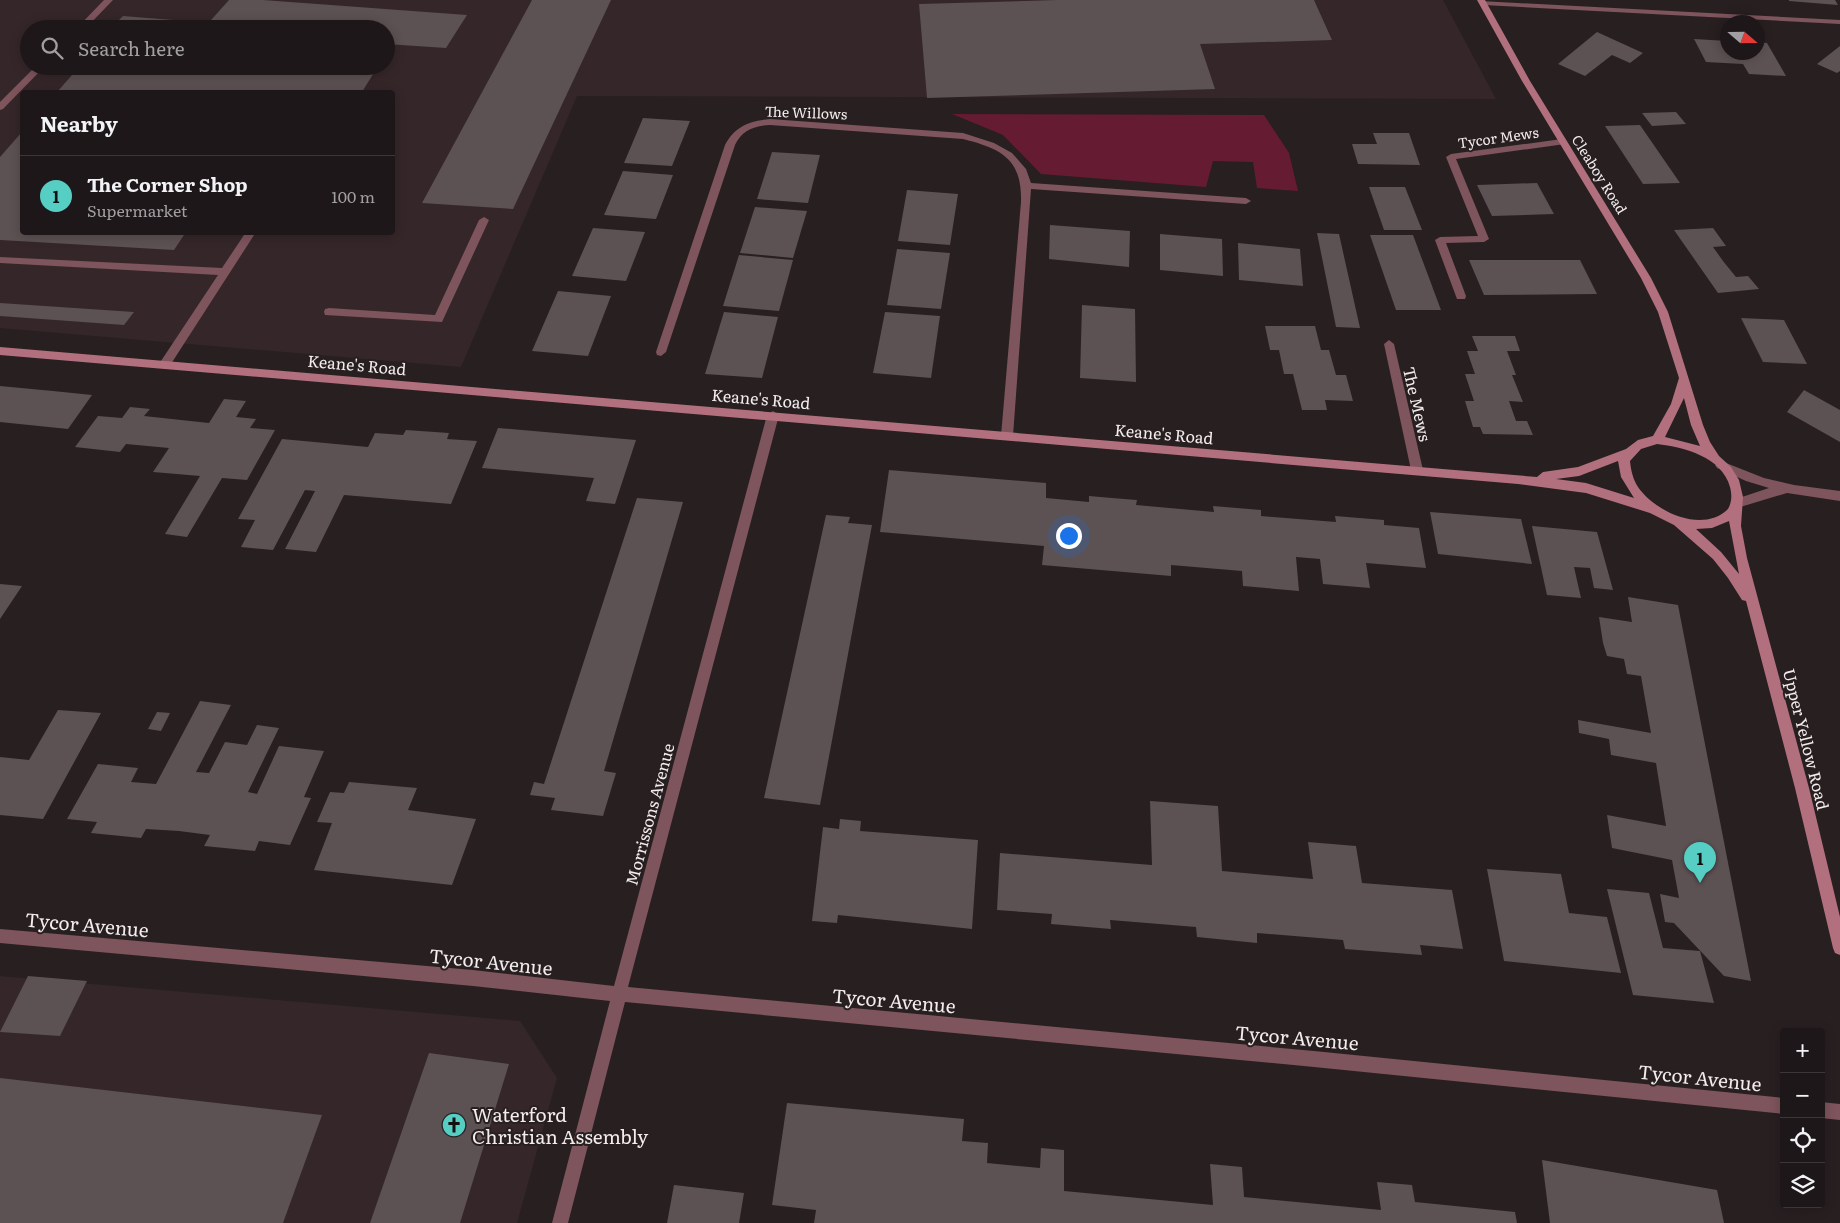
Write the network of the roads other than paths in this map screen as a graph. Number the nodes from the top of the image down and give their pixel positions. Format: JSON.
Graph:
{"nodes":[{"id":1,"x":109,"y":0,"type":"edge"},
{"id":2,"x":1482,"y":2,"type":"edge"},
{"id":3,"x":89,"y":20,"type":"edge"},
{"id":4,"x":1840,"y":22,"type":"edge"},
{"id":5,"x":32,"y":75,"type":"edge"},
{"id":6,"x":0,"y":107,"type":"edge"},
{"id":7,"x":1562,"y":142,"type":"junction"},
{"id":8,"x":1026,"y":186,"type":"junction"},
{"id":9,"x":1246,"y":201,"type":"dead end"},
{"id":10,"x":484,"y":220,"type":"dead end"},
{"id":11,"x":249,"y":235,"type":"edge"},
{"id":12,"x":0,"y":260,"type":"edge"},
{"id":13,"x":225,"y":272,"type":"junction"},
{"id":14,"x":1461,"y":296,"type":"dead end"},
{"id":15,"x":329,"y":312,"type":"dead end"},
{"id":16,"x":1389,"y":344,"type":"dead end"},
{"id":17,"x":0,"y":351,"type":"edge"},
{"id":18,"x":661,"y":352,"type":"dead end"},
{"id":19,"x":164,"y":364,"type":"junction"},
{"id":20,"x":1682,"y":370,"type":"junction"},
{"id":21,"x":773,"y":415,"type":"junction"},
{"id":22,"x":1007,"y":436,"type":"junction"},
{"id":23,"x":1657,"y":440,"type":"junction"},
{"id":24,"x":1628,"y":453,"type":"junction"},
{"id":25,"x":1719,"y":463,"type":"junction"},
{"id":26,"x":1417,"y":470,"type":"junction"},
{"id":27,"x":1518,"y":479,"type":"junction"},
{"id":28,"x":1794,"y":491,"type":"junction"},
{"id":29,"x":1840,"y":496,"type":"edge"},
{"id":30,"x":1736,"y":505,"type":"junction"},
{"id":31,"x":1653,"y":509,"type":"junction"},
{"id":32,"x":1676,"y":520,"type":"junction"},
{"id":33,"x":1759,"y":626,"type":"junction"},
{"id":34,"x":0,"y":936,"type":"edge"},
{"id":35,"x":1840,"y":948,"type":"edge"},
{"id":36,"x":619,"y":994,"type":"junction"},
{"id":37,"x":1780,"y":1106,"type":"edge"},
{"id":38,"x":1825,"y":1110,"type":"edge"},
{"id":39,"x":1840,"y":1112,"type":"edge"},
{"id":40,"x":560,"y":1223,"type":"edge"}],
"edges":[{"from":1,"to":3,"type":"street"},
{"from":2,"to":4,"type":"street"},
{"from":2,"to":7,"type":"street","name":"Cleaboy Road"},
{"from":5,"to":6,"type":"street"},
{"from":7,"to":14,"type":"street","name":"Tycor Mews"},
{"from":7,"to":20,"type":"street","name":"Cleaboy Road"},
{"from":8,"to":9,"type":"street"},
{"from":8,"to":18,"type":"street","name":"The Willows"},
{"from":8,"to":22,"type":"street","name":"The Willows"},
{"from":10,"to":15,"type":"street"},
{"from":11,"to":13,"type":"street"},
{"from":12,"to":13,"type":"street"},
{"from":13,"to":19,"type":"street"},
{"from":16,"to":26,"type":"street","name":"The Mews"},
{"from":17,"to":19,"type":"street","name":"Keane's Road"},
{"from":19,"to":21,"type":"street","name":"Keane's Road"},
{"from":20,"to":23,"type":"street","name":"Cleaboy Road"},
{"from":20,"to":25,"type":"street","name":"Cleaboy Road"},
{"from":21,"to":22,"type":"street","name":"Keane's Road"},
{"from":21,"to":36,"type":"street","name":"Morrissons Avenue"},
{"from":22,"to":26,"type":"street","name":"Keane's Road"},
{"from":23,"to":24,"type":"street"},
{"from":23,"to":25,"type":"street"},
{"from":24,"to":27,"type":"street","name":"Keane's Road"},
{"from":24,"to":31,"type":"street"},
{"from":25,"to":28,"type":"street"},
{"from":25,"to":30,"type":"street"},
{"from":26,"to":27,"type":"street","name":"Keane's Road"},
{"from":27,"to":31,"type":"street","name":"Keane's Road"},
{"from":28,"to":29,"type":"street"},
{"from":28,"to":30,"type":"street"},
{"from":30,"to":32,"type":"street"},
{"from":30,"to":33,"type":"street","name":"Upper Yellow Road"},
{"from":31,"to":32,"type":"street"},
{"from":32,"to":33,"type":"street","name":"Upper Yellow Road"},
{"from":33,"to":35,"type":"street","name":"Upper Yellow Road"},
{"from":34,"to":36,"type":"street","name":"Tycor Avenue"},
{"from":36,"to":37,"type":"street","name":"Tycor Avenue"},
{"from":36,"to":40,"type":"street","name":"Morrissons Avenue"},
{"from":38,"to":39,"type":"street"}]}
